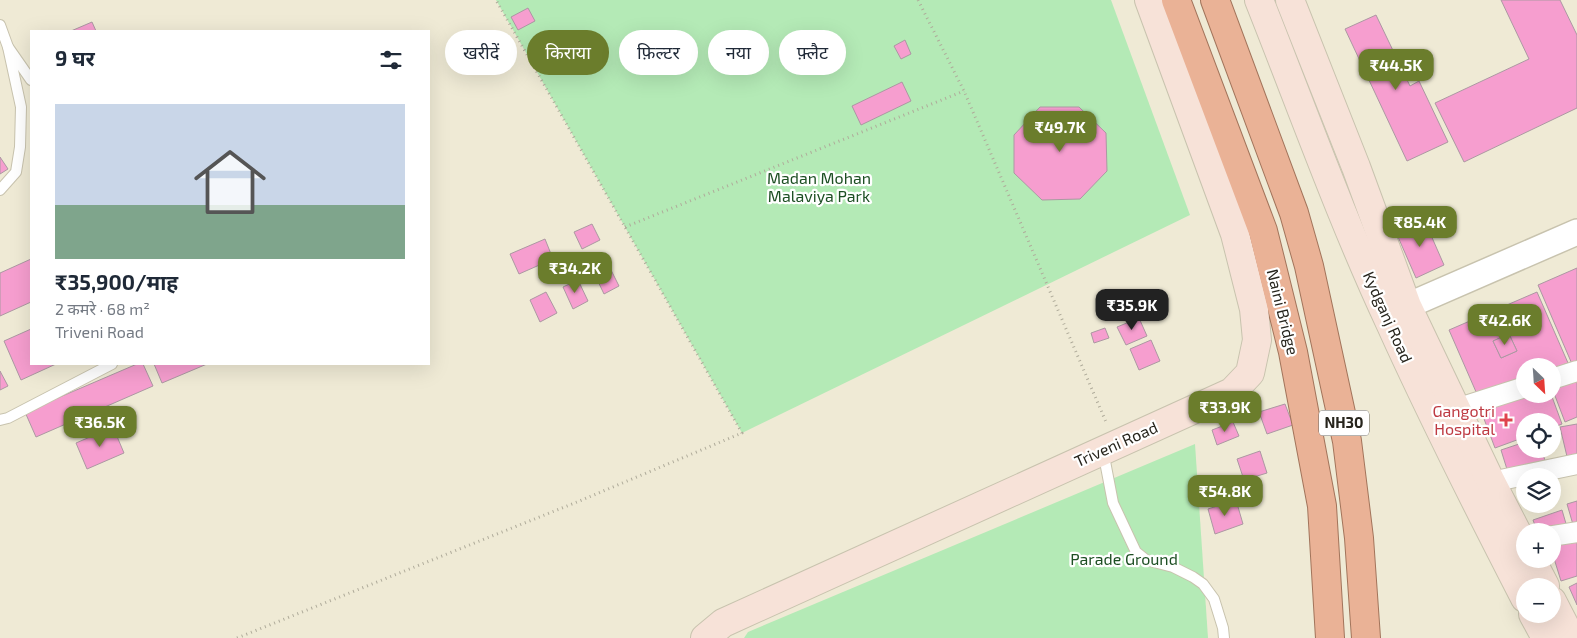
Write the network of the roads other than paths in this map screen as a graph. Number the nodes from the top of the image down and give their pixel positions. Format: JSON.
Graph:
{"nodes":[{"id":1,"x":1150,"y":0,"type":"edge"},
{"id":2,"x":1176,"y":0,"type":"edge"},
{"id":3,"x":1215,"y":0,"type":"edge"},
{"id":4,"x":1259,"y":0,"type":"edge"},
{"id":5,"x":1290,"y":0,"type":"edge"},
{"id":6,"x":0,"y":26,"type":"edge"},
{"id":7,"x":8,"y":47,"type":"junction"},
{"id":8,"x":30,"y":79,"type":"edge"},
{"id":9,"x":0,"y":190,"type":"edge"},
{"id":10,"x":1577,"y":232,"type":"edge"},
{"id":11,"x":1396,"y":309,"type":"junction"},
{"id":12,"x":110,"y":365,"type":"edge"},
{"id":13,"x":1577,"y":371,"type":"edge"},
{"id":14,"x":1561,"y":376,"type":"edge"},
{"id":15,"x":1516,"y":390,"type":"edge"},
{"id":16,"x":1456,"y":409,"type":"junction"},
{"id":17,"x":0,"y":420,"type":"edge"},
{"id":18,"x":1109,"y":448,"type":"junction"},
{"id":19,"x":1577,"y":464,"type":"edge"},
{"id":20,"x":1491,"y":482,"type":"junction"},
{"id":21,"x":1516,"y":529,"type":"edge"},
{"id":22,"x":1577,"y":532,"type":"edge"},
{"id":23,"x":1561,"y":535,"type":"edge"},
{"id":24,"x":1516,"y":581,"type":"edge"},
{"id":25,"x":1561,"y":618,"type":"edge"},
{"id":26,"x":1538,"y":623,"type":"edge"},
{"id":27,"x":705,"y":638,"type":"edge"},
{"id":28,"x":1224,"y":638,"type":"edge"},
{"id":29,"x":1330,"y":638,"type":"edge"},
{"id":30,"x":1366,"y":638,"type":"edge"},
{"id":31,"x":1546,"y":638,"type":"edge"},
{"id":32,"x":1572,"y":638,"type":"edge"}],
"edges":[{"from":1,"to":18,"type":"main road","name":"Triveni Road"},
{"from":2,"to":29,"type":"highway","name":"Naini Bridge","number":"NH30"},
{"from":3,"to":30,"type":"highway","number":"NH30"},
{"from":4,"to":11,"type":"main road","name":"Kydganj Road"},
{"from":5,"to":11,"type":"main road","name":"Kydganj Road"},
{"from":6,"to":7,"type":"lane"},
{"from":7,"to":8,"type":"lane"},
{"from":7,"to":9,"type":"lane"},
{"from":10,"to":11,"type":"street"},
{"from":11,"to":16,"type":"main road","name":"Kydganj Road"},
{"from":11,"to":24,"type":"main road","name":"Kydganj Road"},
{"from":12,"to":17,"type":"lane"},
{"from":13,"to":14,"type":"street"},
{"from":15,"to":16,"type":"street"},
{"from":16,"to":20,"type":"main road","name":"Kydganj Road"},
{"from":18,"to":27,"type":"main road","name":"Triveni Road"},
{"from":18,"to":28,"type":"lane"},
{"from":19,"to":20,"type":"street"},
{"from":20,"to":21,"type":"main road","name":"Kydganj Road"},
{"from":22,"to":23,"type":"street"},
{"from":25,"to":32,"type":"main road"},
{"from":26,"to":31,"type":"main road"}]}
